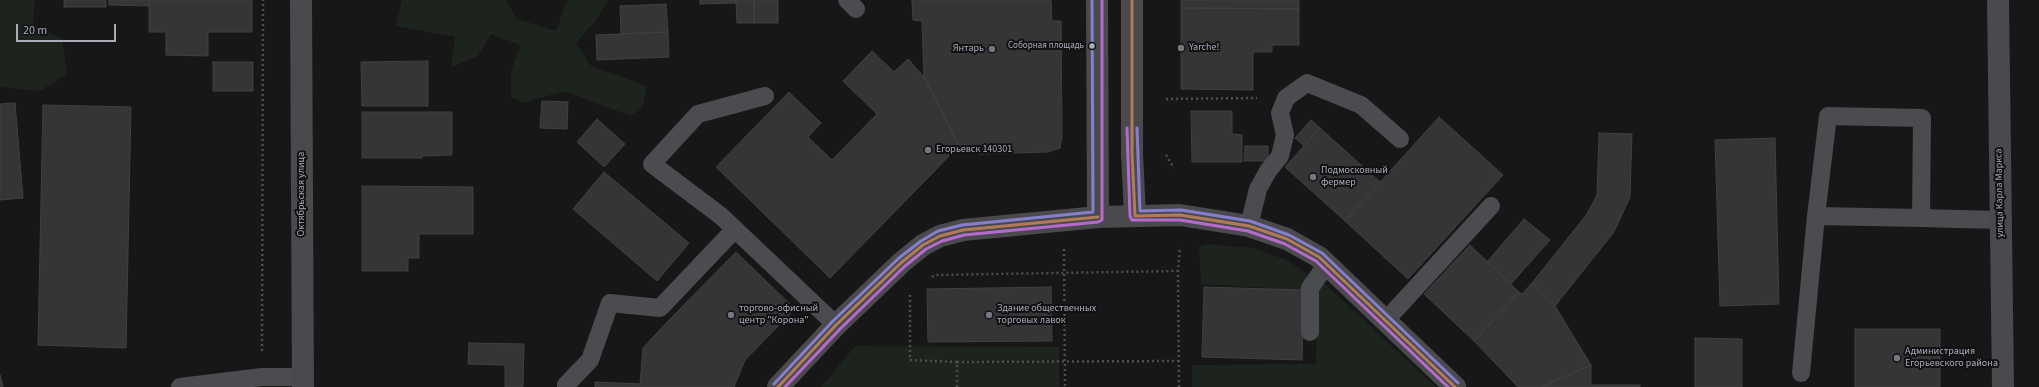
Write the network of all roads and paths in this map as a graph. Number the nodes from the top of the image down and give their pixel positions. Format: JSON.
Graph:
{"nodes":[{"id":1,"x":263,"y":0,"type":"edge"},
{"id":2,"x":301,"y":0,"type":"edge"},
{"id":3,"x":1097,"y":0,"type":"edge"},
{"id":4,"x":1132,"y":0,"type":"edge"},
{"id":5,"x":1998,"y":0,"type":"edge"},
{"id":6,"x":765,"y":96,"type":"dead end"},
{"id":7,"x":1286,"y":98,"type":"junction"},
{"id":8,"x":1166,"y":99,"type":"dead end"},
{"id":9,"x":1400,"y":139,"type":"dead end"},
{"id":10,"x":1166,"y":155,"type":"dead end"},
{"id":11,"x":1174,"y":168,"type":"dead end"},
{"id":12,"x":1491,"y":206,"type":"dead end"},
{"id":13,"x":1135,"y":216,"type":"junction"},
{"id":14,"x":1816,"y":216,"type":"junction"},
{"id":15,"x":1098,"y":217,"type":"junction"},
{"id":16,"x":1921,"y":218,"type":"junction"},
{"id":17,"x":2001,"y":220,"type":"junction"},
{"id":18,"x":1249,"y":226,"type":"junction"},
{"id":19,"x":735,"y":229,"type":"junction"},
{"id":20,"x":1063,"y":245,"type":"dead end"},
{"id":21,"x":1180,"y":247,"type":"dead end"},
{"id":22,"x":1326,"y":265,"type":"junction"},
{"id":23,"x":1178,"y":271,"type":"junction"},
{"id":24,"x":1065,"y":274,"type":"junction"},
{"id":25,"x":929,"y":279,"type":"dead end"},
{"id":26,"x":910,"y":290,"type":"dead end"},
{"id":27,"x":1386,"y":320,"type":"junction"},
{"id":28,"x":836,"y":325,"type":"junction"},
{"id":29,"x":1310,"y":332,"type":"dead end"},
{"id":30,"x":1065,"y":361,"type":"junction"},
{"id":31,"x":1179,"y":361,"type":"junction"},
{"id":32,"x":957,"y":362,"type":"junction"},
{"id":33,"x":1801,"y":373,"type":"dead end"},
{"id":34,"x":262,"y":377,"type":"junction"},
{"id":35,"x":303,"y":382,"type":"edge"},
{"id":36,"x":180,"y":387,"type":"edge"},
{"id":37,"x":566,"y":387,"type":"edge"},
{"id":38,"x":778,"y":387,"type":"edge"},
{"id":39,"x":957,"y":387,"type":"edge"},
{"id":40,"x":1065,"y":387,"type":"edge"},
{"id":41,"x":1179,"y":387,"type":"edge"},
{"id":42,"x":1455,"y":387,"type":"edge"},
{"id":43,"x":2003,"y":387,"type":"edge"}],
"edges":[{"from":1,"to":34,"type":"path"},
{"from":2,"to":35,"type":"main road","name":"Октябрьская улица"},
{"from":3,"to":15,"type":"main road"},
{"from":4,"to":13,"type":"main road"},
{"from":5,"to":17,"type":"main road","name":"улица Карла Маркса"},
{"from":6,"to":19,"type":"lane"},
{"from":7,"to":8,"type":"path"},
{"from":7,"to":9,"type":"lane"},
{"from":7,"to":18,"type":"lane"},
{"from":10,"to":11,"type":"path"},
{"from":12,"to":27,"type":"lane"},
{"from":13,"to":15,"type":"main road"},
{"from":13,"to":18,"type":"main road"},
{"from":14,"to":16,"type":"lane"},
{"from":14,"to":16,"type":"lane"},
{"from":14,"to":33,"type":"lane"},
{"from":15,"to":28,"type":"main road"},
{"from":16,"to":17,"type":"lane"},
{"from":17,"to":43,"type":"main road","name":"улица Карла Маркса"},
{"from":18,"to":22,"type":"main road"},
{"from":19,"to":28,"type":"lane"},
{"from":19,"to":37,"type":"lane"},
{"from":20,"to":24,"type":"path"},
{"from":21,"to":23,"type":"path"},
{"from":22,"to":27,"type":"main road"},
{"from":22,"to":29,"type":"lane"},
{"from":23,"to":24,"type":"path"},
{"from":23,"to":31,"type":"path"},
{"from":24,"to":25,"type":"path"},
{"from":24,"to":30,"type":"path"},
{"from":26,"to":32,"type":"path"},
{"from":27,"to":42,"type":"main road"},
{"from":28,"to":38,"type":"main road"},
{"from":30,"to":31,"type":"path"},
{"from":30,"to":32,"type":"path"},
{"from":30,"to":40,"type":"path"},
{"from":31,"to":41,"type":"path"},
{"from":32,"to":39,"type":"path"},
{"from":34,"to":35,"type":"lane"},
{"from":34,"to":36,"type":"lane"}]}
